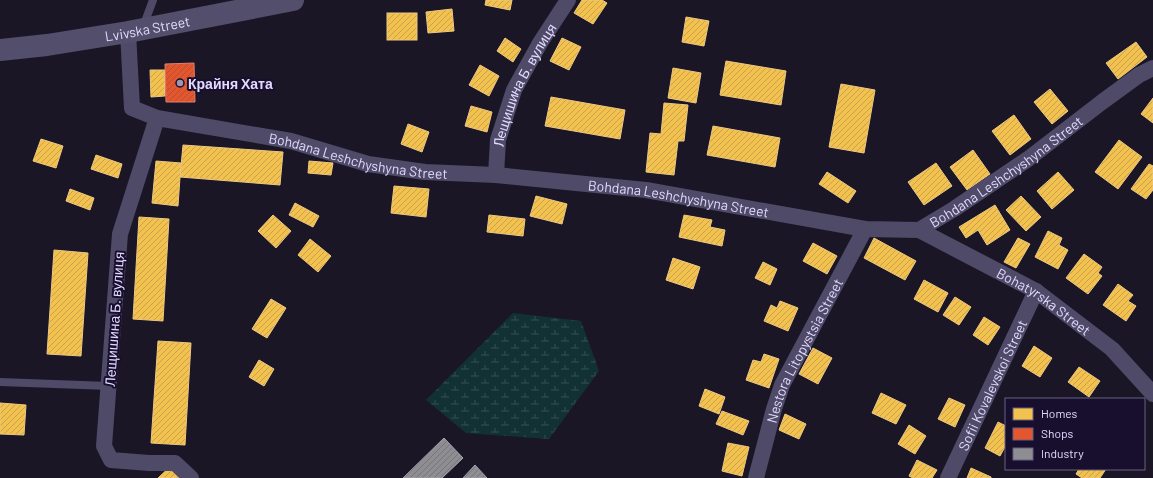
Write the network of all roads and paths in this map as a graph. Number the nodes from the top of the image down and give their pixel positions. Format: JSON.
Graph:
{"nodes":[{"id":1,"x":153,"y":0,"type":"edge"},
{"id":2,"x":293,"y":0,"type":"edge"},
{"id":3,"x":568,"y":0,"type":"edge"},
{"id":4,"x":135,"y":31,"type":"junction"},
{"id":5,"x":0,"y":50,"type":"edge"},
{"id":6,"x":1153,"y":68,"type":"edge"},
{"id":7,"x":158,"y":118,"type":"junction"},
{"id":8,"x":496,"y":175,"type":"junction"},
{"id":9,"x":865,"y":229,"type":"junction"},
{"id":10,"x":919,"y":230,"type":"junction"},
{"id":11,"x":1036,"y":291,"type":"junction"},
{"id":12,"x":0,"y":382,"type":"edge"},
{"id":13,"x":109,"y":386,"type":"junction"},
{"id":14,"x":1153,"y":394,"type":"edge"},
{"id":15,"x":191,"y":478,"type":"edge"},
{"id":16,"x":756,"y":478,"type":"edge"},
{"id":17,"x":948,"y":478,"type":"edge"}],
"edges":[{"from":1,"to":4,"type":"lane"},
{"from":2,"to":4,"type":"main road","name":"Lvivska Street"},
{"from":3,"to":8,"type":"street","name":"Лещишина Б. вулиця"},
{"from":4,"to":5,"type":"main road","name":"Lvivska Street"},
{"from":4,"to":7,"type":"street","name":"Bohdana Leshchyshyna Street"},
{"from":6,"to":10,"type":"street","name":"Bohdana Leshchyshyna Street"},
{"from":7,"to":8,"type":"street","name":"Bohdana Leshchyshyna Street"},
{"from":7,"to":13,"type":"street","name":"Лещишина Б. вулиця"},
{"from":8,"to":9,"type":"street","name":"Bohdana Leshchyshyna Street"},
{"from":9,"to":10,"type":"street","name":"Bohdana Leshchyshyna Street"},
{"from":9,"to":16,"type":"street","name":"Nestora Litopystsia Street"},
{"from":10,"to":11,"type":"street","name":"Bohatyrska Street"},
{"from":11,"to":14,"type":"street","name":"Bohatyrska Street"},
{"from":11,"to":17,"type":"street","name":"Sofii Kovalevskoi Street"},
{"from":12,"to":13,"type":"lane"},
{"from":13,"to":15,"type":"street","name":"Лещишина Б. вулиця"}]}
